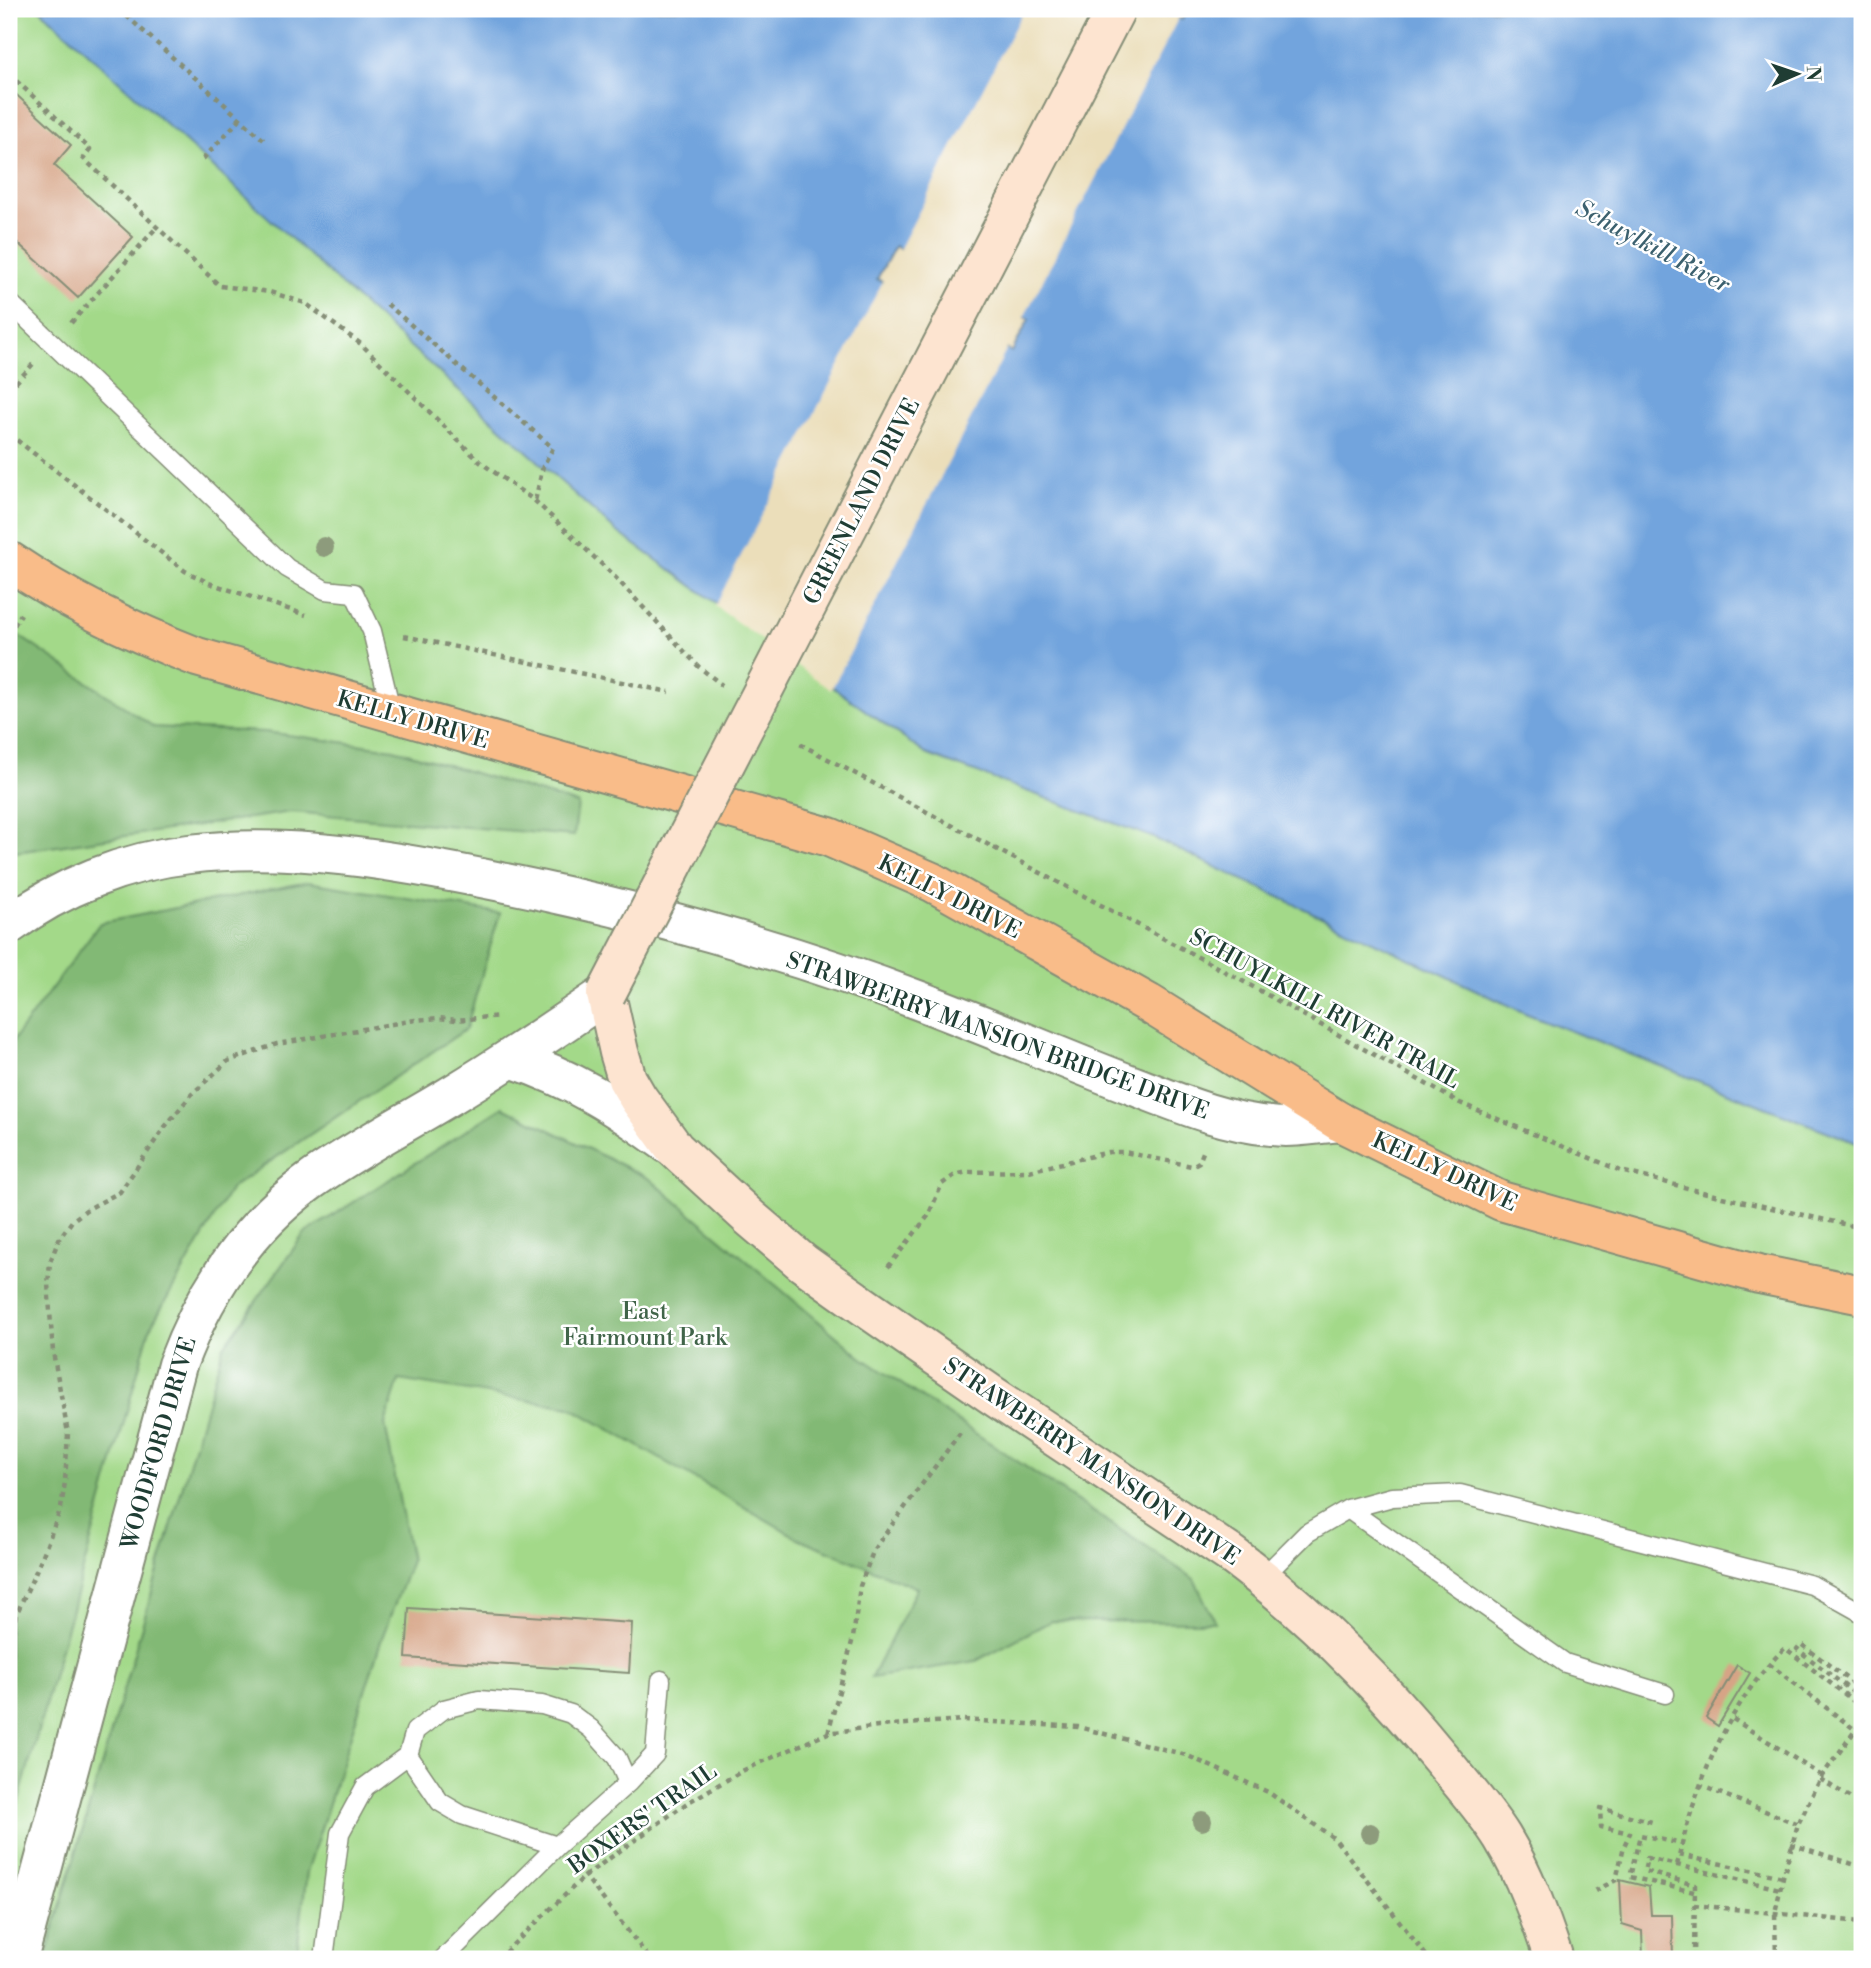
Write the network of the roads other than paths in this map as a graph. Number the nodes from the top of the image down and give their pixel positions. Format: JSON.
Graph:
{"nodes":[{"id":1,"x":1116,"y":9,"type":"edge"},
{"id":2,"x":9,"y":302,"type":"edge"},
{"id":3,"x":9,"y":561,"type":"edge"},
{"id":4,"x":392,"y":714,"type":"junction"},
{"id":5,"x":9,"y":925,"type":"edge"},
{"id":6,"x":606,"y":994,"type":"junction"},
{"id":7,"x":511,"y":1058,"type":"junction"},
{"id":8,"x":1340,"y":1122,"type":"junction"},
{"id":9,"x":676,"y":1149,"type":"junction"},
{"id":10,"x":1862,"y":1295,"type":"edge"},
{"id":11,"x":1348,"y":1509,"type":"junction"},
{"id":12,"x":1263,"y":1577,"type":"junction"},
{"id":13,"x":1862,"y":1612,"type":"edge"},
{"id":14,"x":661,"y":1680,"type":"dead end"},
{"id":15,"x":1665,"y":1694,"type":"dead end"},
{"id":16,"x":408,"y":1755,"type":"junction"},
{"id":17,"x":628,"y":1783,"type":"junction"},
{"id":18,"x":557,"y":1846,"type":"junction"},
{"id":19,"x":18,"y":1959,"type":"edge"},
{"id":20,"x":324,"y":1959,"type":"edge"},
{"id":21,"x":443,"y":1959,"type":"edge"},
{"id":22,"x":1554,"y":1959,"type":"edge"}],
"edges":[{"from":1,"to":6,"type":"main road","name":"GREENLAND DRIVE","bridge":true},
{"from":2,"to":4,"type":"lane"},
{"from":3,"to":4,"type":"main road","name":"KELLY DRIVE"},
{"from":4,"to":8,"type":"main road","name":"KELLY DRIVE"},
{"from":5,"to":8,"type":"street","name":"STRAWBERRY MANSION BRIDGE DRIVE"},
{"from":6,"to":7,"type":"street","name":"WOODFORD DRIVE"},
{"from":6,"to":9,"type":"main road","name":"STRAWBERRY MANSION DRIVE"},
{"from":7,"to":9,"type":"street"},
{"from":7,"to":19,"type":"street","name":"WOODFORD DRIVE"},
{"from":8,"to":10,"type":"main road","name":"KELLY DRIVE"},
{"from":9,"to":12,"type":"main road","name":"STRAWBERRY MANSION DRIVE"},
{"from":11,"to":12,"type":"lane"},
{"from":11,"to":13,"type":"lane"},
{"from":11,"to":15,"type":"lane"},
{"from":12,"to":22,"type":"main road","name":"STRAWBERRY MANSION DRIVE"},
{"from":14,"to":17,"type":"lane"},
{"from":16,"to":17,"type":"lane"},
{"from":16,"to":18,"type":"lane"},
{"from":16,"to":20,"type":"lane"},
{"from":17,"to":18,"type":"lane"},
{"from":18,"to":21,"type":"lane"}]}
